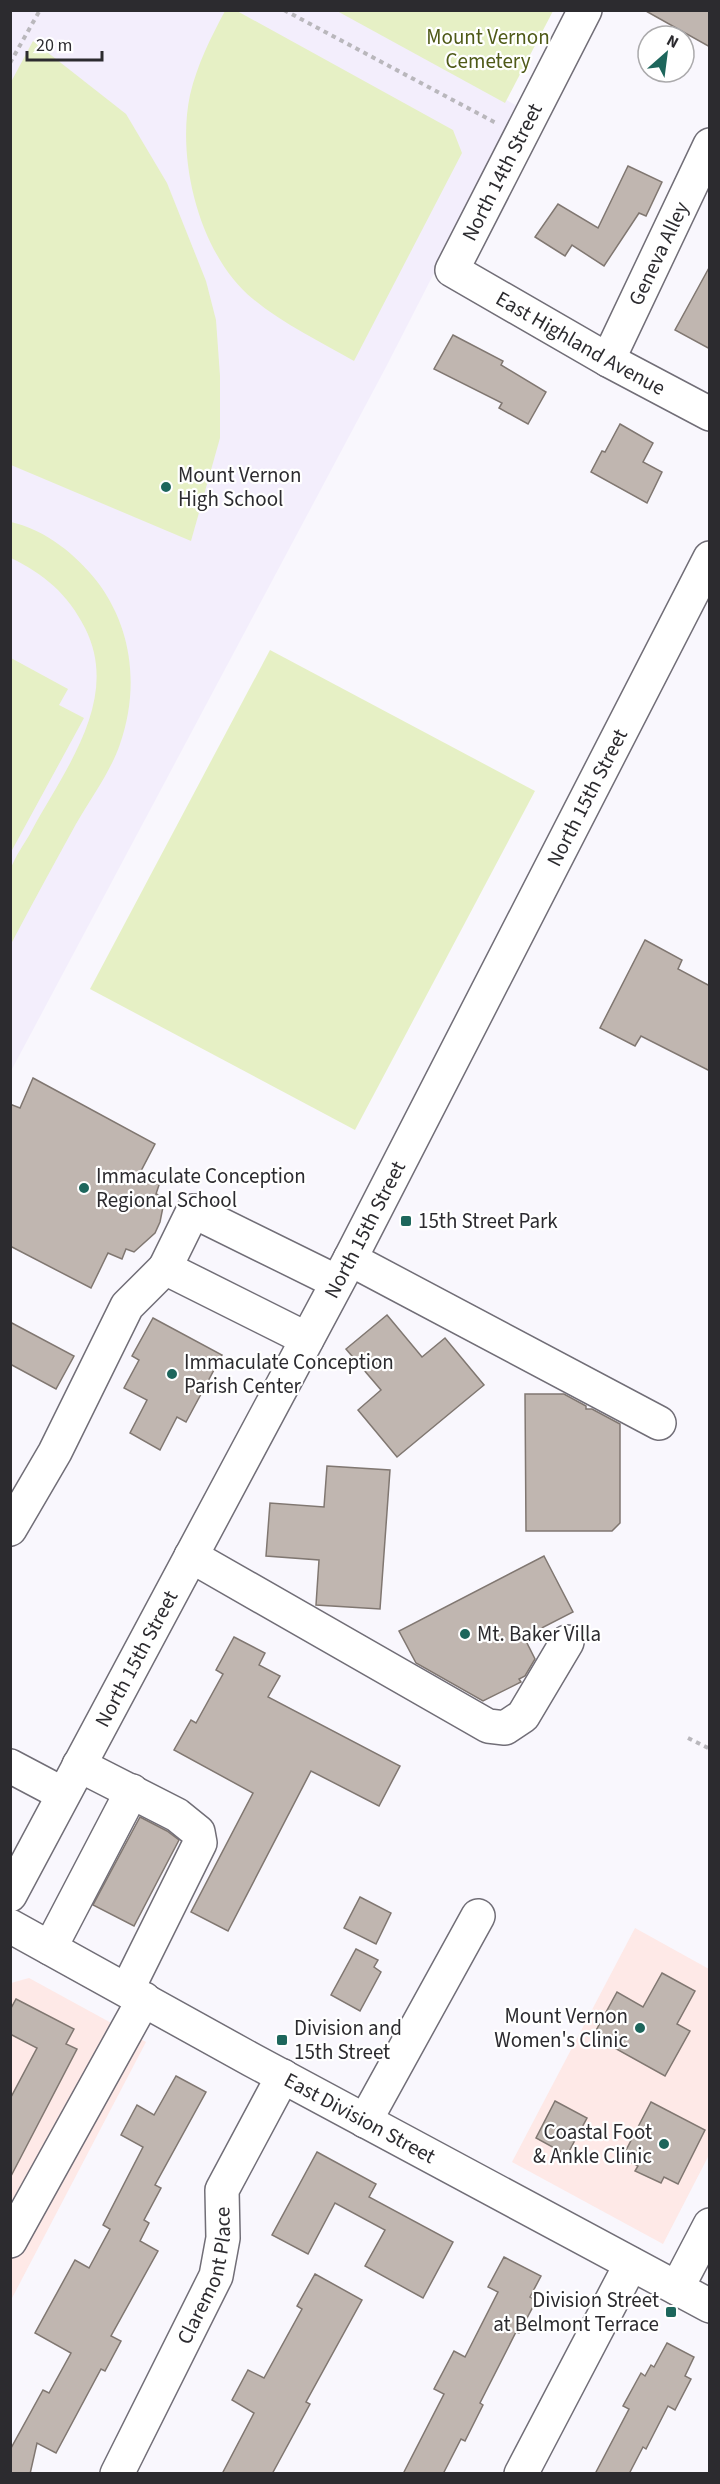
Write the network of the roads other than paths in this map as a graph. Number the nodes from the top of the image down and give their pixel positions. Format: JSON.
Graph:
{"nodes":[{"id":1,"x":585,"y":10,"type":"edge"},
{"id":2,"x":710,"y":145,"type":"edge"},
{"id":3,"x":452,"y":270,"type":"joint"},
{"id":4,"x":608,"y":360,"type":"junction"},
{"id":5,"x":710,"y":414,"type":"edge"},
{"id":6,"x":710,"y":558,"type":"edge"},
{"id":7,"x":165,"y":1268,"type":"junction"},
{"id":8,"x":344,"y":1271,"type":"junction"},
{"id":9,"x":307,"y":1339,"type":"junction"},
{"id":10,"x":659,"y":1423,"type":"dead end"},
{"id":11,"x":10,"y":1529,"type":"edge"},
{"id":12,"x":191,"y":1556,"type":"junction"},
{"id":13,"x":567,"y":1642,"type":"dead end"},
{"id":14,"x":79,"y":1765,"type":"junction"},
{"id":15,"x":10,"y":1766,"type":"edge"},
{"id":16,"x":132,"y":1791,"type":"junction"},
{"id":17,"x":63,"y":1794,"type":"junction"},
{"id":18,"x":10,"y":1895,"type":"edge"},
{"id":19,"x":478,"y":1916,"type":"dead end"},
{"id":20,"x":10,"y":1926,"type":"edge"},
{"id":21,"x":50,"y":1948,"type":"junction"},
{"id":22,"x":135,"y":1995,"type":"junction"},
{"id":23,"x":283,"y":2076,"type":"junction"},
{"id":24,"x":365,"y":2121,"type":"junction"},
{"id":25,"x":710,"y":2225,"type":"edge"},
{"id":26,"x":10,"y":2241,"type":"edge"},
{"id":27,"x":631,"y":2264,"type":"junction"},
{"id":28,"x":677,"y":2288,"type":"junction"},
{"id":29,"x":710,"y":2306,"type":"edge"},
{"id":30,"x":117,"y":2474,"type":"edge"},
{"id":31,"x":521,"y":2474,"type":"edge"}],
"edges":[{"from":1,"to":3,"type":"street","name":"North 14th Street"},
{"from":2,"to":4,"type":"street","name":"Geneva Alley"},
{"from":3,"to":4,"type":"street","name":"East Highland Avenue"},
{"from":4,"to":5,"type":"street","name":"East Highland Avenue"},
{"from":6,"to":8,"type":"street","name":"North 15th Street"},
{"from":7,"to":8,"type":"street"},
{"from":7,"to":9,"type":"street"},
{"from":7,"to":11,"type":"street"},
{"from":8,"to":9,"type":"street","name":"North 15th Street"},
{"from":8,"to":10,"type":"street"},
{"from":9,"to":12,"type":"street","name":"North 15th Street"},
{"from":12,"to":13,"type":"street"},
{"from":12,"to":14,"type":"street","name":"North 15th Street"},
{"from":14,"to":16,"type":"street"},
{"from":14,"to":17,"type":"street","name":"North 15th Street"},
{"from":15,"to":17,"type":"street"},
{"from":16,"to":21,"type":"street"},
{"from":16,"to":22,"type":"street"},
{"from":17,"to":18,"type":"street","name":"North 15th Street"},
{"from":19,"to":24,"type":"street"},
{"from":20,"to":21,"type":"street","name":"East Division Street"},
{"from":21,"to":22,"type":"street","name":"East Division Street"},
{"from":22,"to":23,"type":"street","name":"East Division Street"},
{"from":22,"to":26,"type":"street"},
{"from":23,"to":24,"type":"street","name":"East Division Street"},
{"from":23,"to":30,"type":"street","name":"Claremont Place"},
{"from":24,"to":27,"type":"street","name":"East Division Street"},
{"from":25,"to":28,"type":"street"},
{"from":27,"to":28,"type":"street","name":"East Division Street"},
{"from":27,"to":31,"type":"street"},
{"from":28,"to":29,"type":"street","name":"East Division Street"}]}
